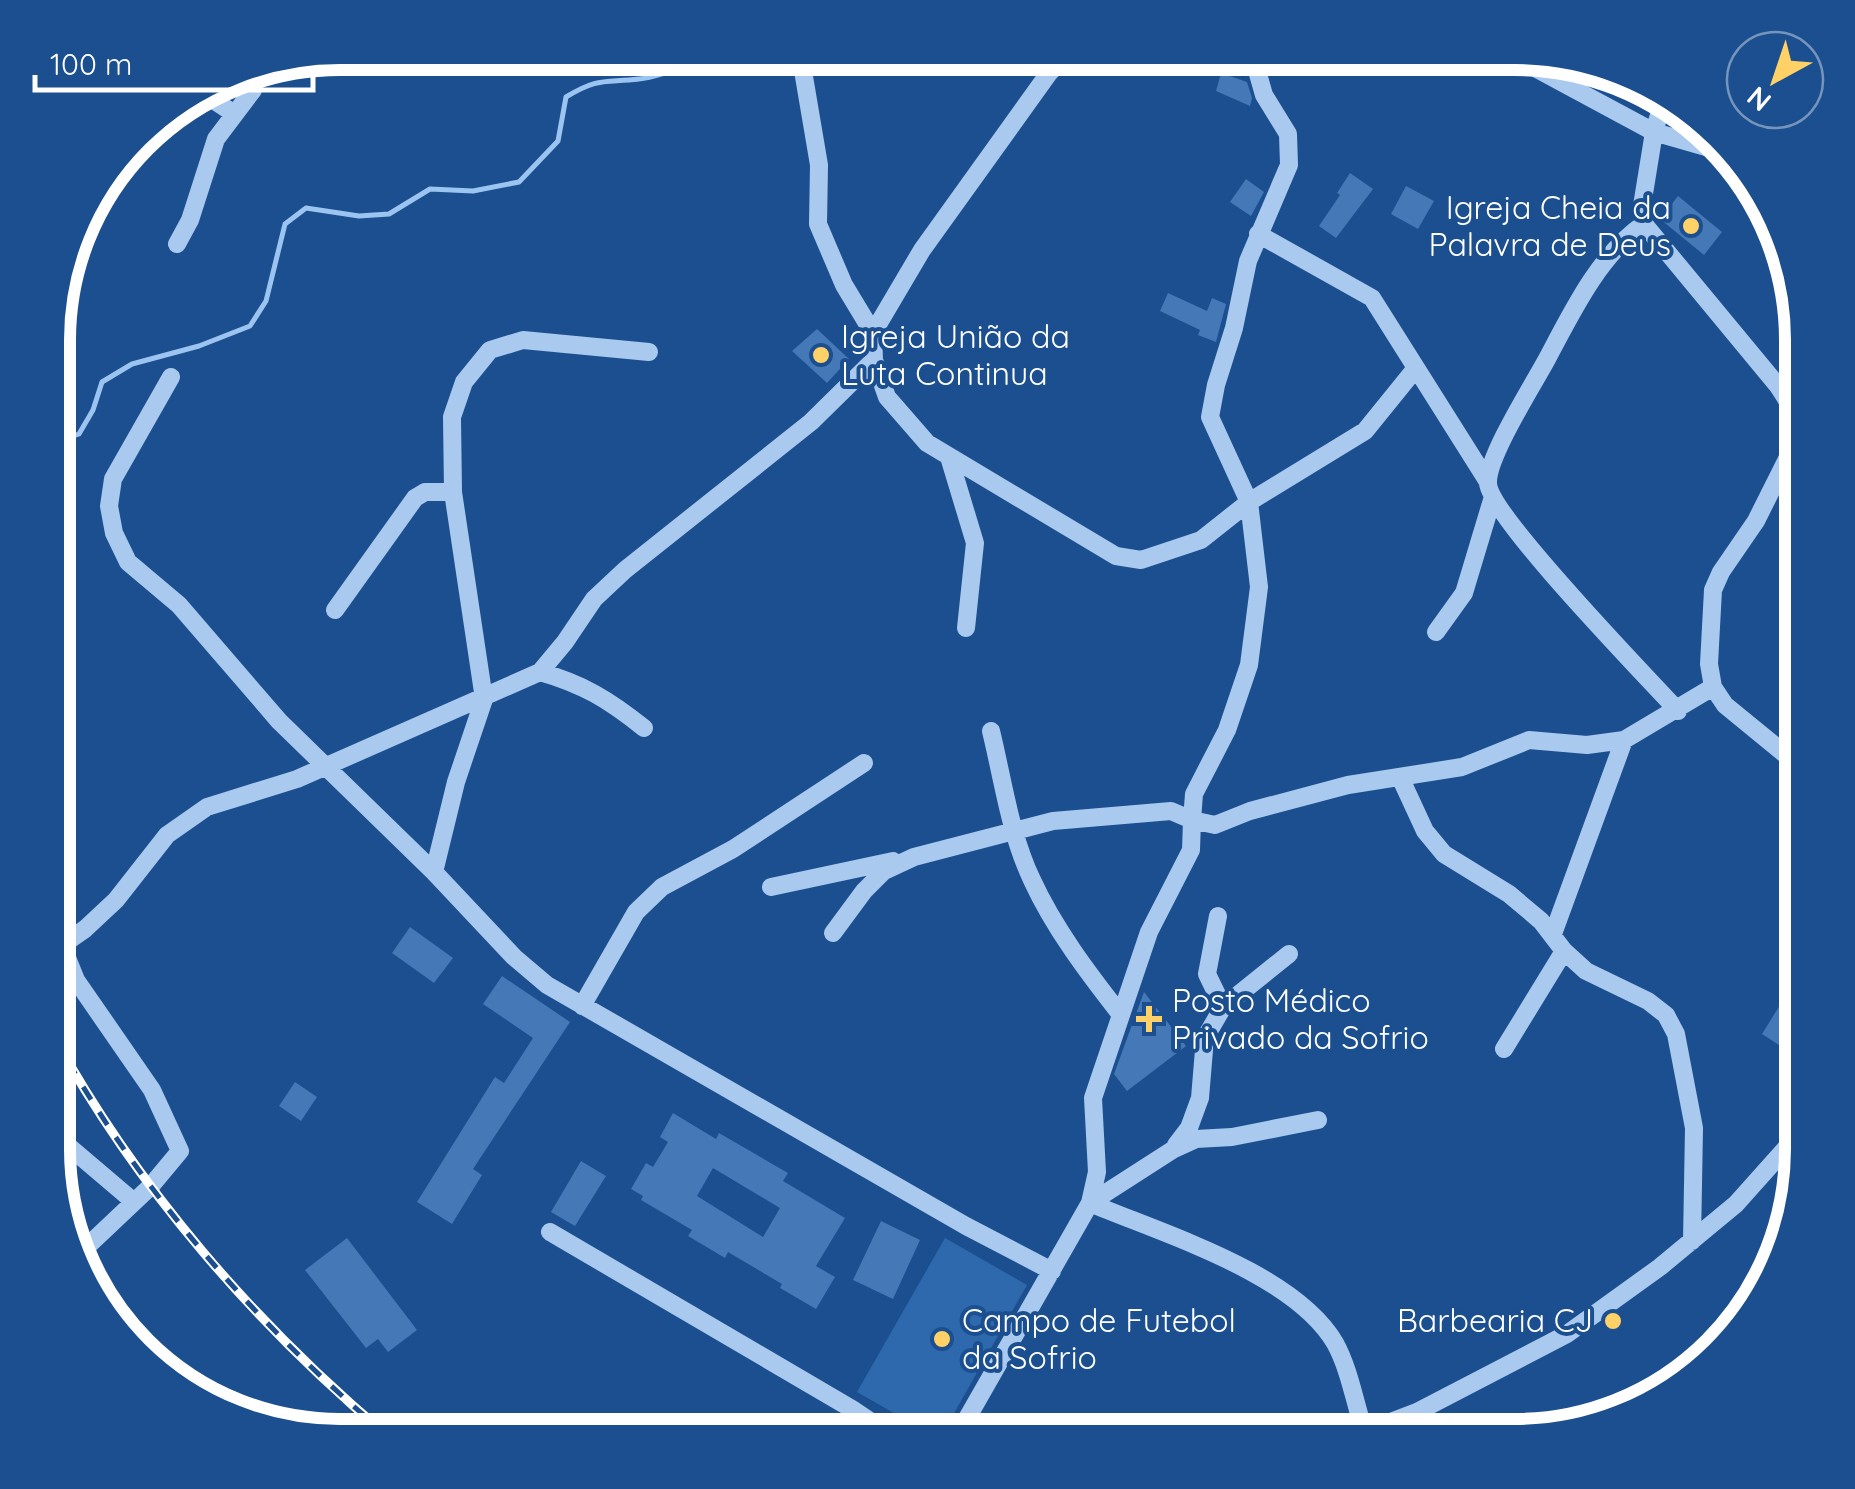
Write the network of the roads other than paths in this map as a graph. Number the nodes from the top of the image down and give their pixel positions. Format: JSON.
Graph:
{"nodes":[{"id":1,"x":803,"y":71,"type":"edge"},
{"id":2,"x":1051,"y":71,"type":"edge"},
{"id":3,"x":1257,"y":71,"type":"edge"},
{"id":4,"x":1543,"y":72,"type":"edge"},
{"id":5,"x":255,"y":85,"type":"edge"},
{"id":6,"x":215,"y":101,"type":"edge"},
{"id":7,"x":1660,"y":112,"type":"edge"},
{"id":8,"x":233,"y":113,"type":"junction"},
{"id":9,"x":1654,"y":132,"type":"junction"},
{"id":10,"x":1703,"y":146,"type":"edge"},
{"id":11,"x":1644,"y":224,"type":"junction"},
{"id":12,"x":1258,"y":234,"type":"junction"},
{"id":13,"x":176,"y":244,"type":"dead end"},
{"id":14,"x":873,"y":334,"type":"junction"},
{"id":15,"x":649,"y":352,"type":"dead end"},
{"id":16,"x":874,"y":360,"type":"junction"},
{"id":17,"x":1416,"y":368,"type":"junction"},
{"id":18,"x":171,"y":377,"type":"dead end"},
{"id":19,"x":1785,"y":396,"type":"edge"},
{"id":20,"x":949,"y":457,"type":"junction"},
{"id":21,"x":1785,"y":463,"type":"edge"},
{"id":22,"x":1490,"y":491,"type":"junction"},
{"id":23,"x":453,"y":492,"type":"junction"},
{"id":24,"x":1250,"y":502,"type":"junction"},
{"id":25,"x":334,"y":610,"type":"dead end"},
{"id":26,"x":966,"y":628,"type":"dead end"},
{"id":27,"x":1436,"y":632,"type":"dead end"},
{"id":28,"x":540,"y":672,"type":"junction"},
{"id":29,"x":1713,"y":687,"type":"junction"},
{"id":30,"x":484,"y":699,"type":"junction"},
{"id":31,"x":1678,"y":711,"type":"junction"},
{"id":32,"x":644,"y":728,"type":"dead end"},
{"id":33,"x":991,"y":731,"type":"dead end"},
{"id":34,"x":1624,"y":740,"type":"junction"},
{"id":35,"x":1784,"y":754,"type":"edge"},
{"id":36,"x":864,"y":763,"type":"dead end"},
{"id":37,"x":324,"y":765,"type":"junction"},
{"id":38,"x":1400,"y":777,"type":"junction"},
{"id":39,"x":1192,"y":820,"type":"junction"},
{"id":40,"x":1015,"y":832,"type":"junction"},
{"id":41,"x":914,"y":857,"type":"junction"},
{"id":42,"x":434,"y":872,"type":"junction"},
{"id":43,"x":772,"y":886,"type":"dead end"},
{"id":44,"x":1218,"y":916,"type":"dead end"},
{"id":45,"x":71,"y":933,"type":"edge"},
{"id":46,"x":833,"y":933,"type":"dead end"},
{"id":47,"x":1553,"y":934,"type":"junction"},
{"id":48,"x":1564,"y":951,"type":"junction"},
{"id":49,"x":1289,"y":954,"type":"dead end"},
{"id":50,"x":71,"y":967,"type":"edge"},
{"id":51,"x":582,"y":1006,"type":"junction"},
{"id":52,"x":1224,"y":1006,"type":"junction"},
{"id":53,"x":1120,"y":1015,"type":"junction"},
{"id":54,"x":1504,"y":1049,"type":"dead end"},
{"id":55,"x":1318,"y":1120,"type":"dead end"},
{"id":56,"x":71,"y":1149,"type":"edge"},
{"id":57,"x":1174,"y":1149,"type":"junction"},
{"id":58,"x":1784,"y":1150,"type":"edge"},
{"id":59,"x":133,"y":1202,"type":"junction"},
{"id":60,"x":1090,"y":1203,"type":"junction"},
{"id":61,"x":550,"y":1232,"type":"dead end"},
{"id":62,"x":1692,"y":1241,"type":"junction"},
{"id":63,"x":88,"y":1245,"type":"edge"},
{"id":64,"x":1052,"y":1271,"type":"junction"},
{"id":65,"x":866,"y":1418,"type":"edge"},
{"id":66,"x":967,"y":1419,"type":"edge"},
{"id":67,"x":1355,"y":1419,"type":"edge"},
{"id":68,"x":1399,"y":1419,"type":"edge"}],
"edges":[{"from":1,"to":14,"type":"street"},
{"from":2,"to":14,"type":"street"},
{"from":3,"to":12,"type":"street"},
{"from":4,"to":9,"type":"street"},
{"from":5,"to":8,"type":"street"},
{"from":6,"to":8,"type":"street"},
{"from":7,"to":9,"type":"street"},
{"from":8,"to":13,"type":"street"},
{"from":9,"to":10,"type":"street"},
{"from":9,"to":11,"type":"street"},
{"from":11,"to":19,"type":"street"},
{"from":11,"to":22,"type":"street"},
{"from":12,"to":17,"type":"street"},
{"from":12,"to":24,"type":"street"},
{"from":14,"to":16,"type":"street"},
{"from":15,"to":23,"type":"street"},
{"from":16,"to":20,"type":"street"},
{"from":16,"to":28,"type":"street"},
{"from":17,"to":22,"type":"street"},
{"from":17,"to":24,"type":"street"},
{"from":18,"to":37,"type":"street"},
{"from":20,"to":24,"type":"street"},
{"from":20,"to":26,"type":"street"},
{"from":21,"to":29,"type":"street"},
{"from":22,"to":27,"type":"street"},
{"from":22,"to":31,"type":"street"},
{"from":23,"to":25,"type":"street"},
{"from":23,"to":30,"type":"street"},
{"from":24,"to":39,"type":"street"},
{"from":28,"to":30,"type":"street"},
{"from":28,"to":32,"type":"street"},
{"from":29,"to":31,"type":"street"},
{"from":29,"to":35,"type":"street"},
{"from":30,"to":37,"type":"street"},
{"from":30,"to":42,"type":"street"},
{"from":31,"to":34,"type":"street"},
{"from":33,"to":40,"type":"street"},
{"from":34,"to":38,"type":"street"},
{"from":34,"to":47,"type":"street"},
{"from":36,"to":51,"type":"street"},
{"from":37,"to":42,"type":"street"},
{"from":37,"to":45,"type":"street"},
{"from":38,"to":39,"type":"street"},
{"from":38,"to":47,"type":"street"},
{"from":39,"to":40,"type":"street"},
{"from":39,"to":53,"type":"street"},
{"from":40,"to":41,"type":"street"},
{"from":40,"to":53,"type":"street"},
{"from":41,"to":43,"type":"street"},
{"from":41,"to":46,"type":"street"},
{"from":42,"to":51,"type":"street"},
{"from":44,"to":52,"type":"street"},
{"from":47,"to":48,"type":"street"},
{"from":48,"to":54,"type":"street"},
{"from":48,"to":62,"type":"street"},
{"from":49,"to":52,"type":"street"},
{"from":50,"to":59,"type":"street"},
{"from":51,"to":64,"type":"street"},
{"from":52,"to":57,"type":"street"},
{"from":53,"to":60,"type":"street"},
{"from":55,"to":57,"type":"street"},
{"from":56,"to":59,"type":"street"},
{"from":57,"to":60,"type":"street"},
{"from":58,"to":62,"type":"street"},
{"from":59,"to":63,"type":"street"},
{"from":60,"to":64,"type":"street"},
{"from":60,"to":67,"type":"street"},
{"from":61,"to":65,"type":"street"},
{"from":62,"to":68,"type":"street"},
{"from":64,"to":66,"type":"street"}]}
